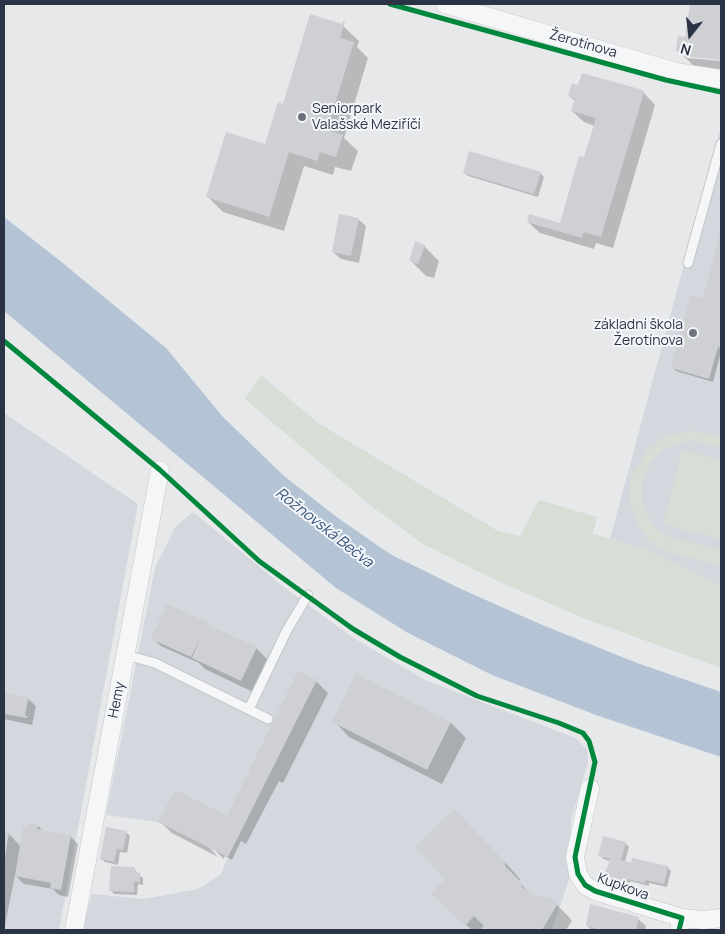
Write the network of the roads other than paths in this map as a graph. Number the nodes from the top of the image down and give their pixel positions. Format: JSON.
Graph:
{"nodes":[{"id":1,"x":445,"y":4,"type":"edge"},
{"id":2,"x":721,"y":79,"type":"edge"},
{"id":3,"x":721,"y":144,"type":"edge"},
{"id":4,"x":688,"y":263,"type":"dead end"},
{"id":5,"x":160,"y":470,"type":"dead end"},
{"id":6,"x":308,"y":595,"type":"dead end"},
{"id":7,"x":126,"y":655,"type":"junction"},
{"id":8,"x":249,"y":709,"type":"junction"},
{"id":9,"x":268,"y":719,"type":"dead end"},
{"id":10,"x":590,"y":788,"type":"dead end"},
{"id":11,"x":719,"y":923,"type":"edge"},
{"id":12,"x":681,"y":924,"type":"edge"},
{"id":13,"x":74,"y":930,"type":"edge"}],
"edges":[{"from":1,"to":2,"type":"street","name":"Žerotínova"},
{"from":3,"to":4,"type":"lane"},
{"from":5,"to":7,"type":"street","name":"Hemy"},
{"from":6,"to":8,"type":"lane"},
{"from":7,"to":8,"type":"lane"},
{"from":7,"to":13,"type":"street","name":"Hemy"},
{"from":8,"to":9,"type":"lane"},
{"from":10,"to":12,"type":"street","name":"Kupkova"},
{"from":11,"to":12,"type":"street","name":"Kupkova"}]}
